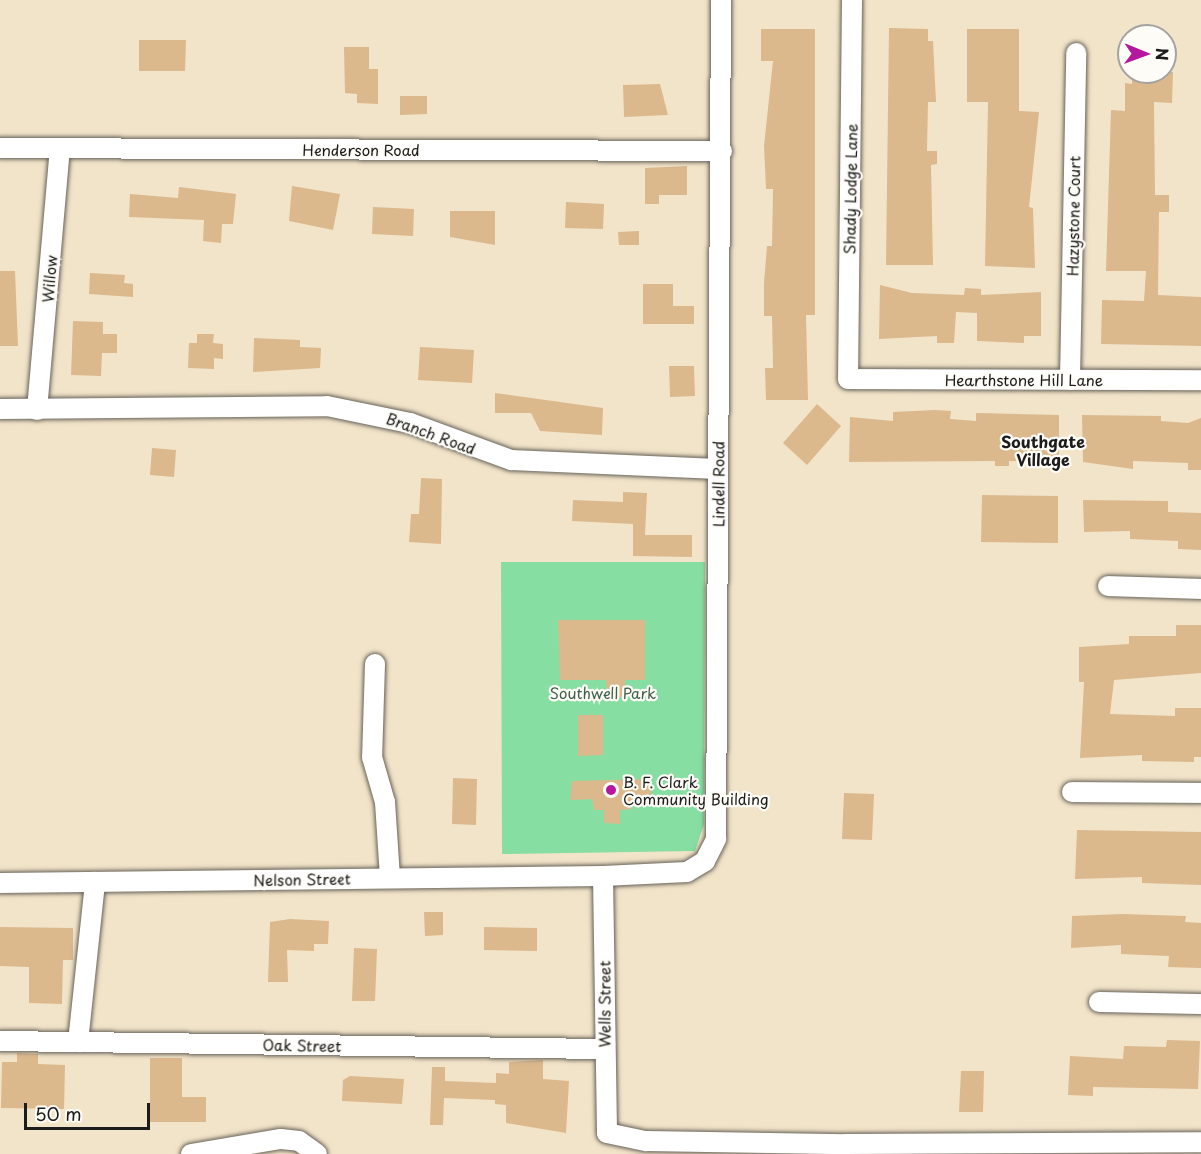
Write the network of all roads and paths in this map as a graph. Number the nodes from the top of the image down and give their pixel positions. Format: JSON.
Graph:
{"nodes":[{"id":1,"x":721,"y":0,"type":"edge"},
{"id":2,"x":852,"y":0,"type":"edge"},
{"id":3,"x":1076,"y":53,"type":"dead end"},
{"id":4,"x":0,"y":148,"type":"edge"},
{"id":5,"x":60,"y":149,"type":"junction"},
{"id":6,"x":722,"y":151,"type":"junction"},
{"id":7,"x":848,"y":379,"type":"joint"},
{"id":8,"x":1070,"y":380,"type":"junction"},
{"id":9,"x":1201,"y":381,"type":"edge"},
{"id":10,"x":0,"y":409,"type":"edge"},
{"id":11,"x":37,"y":410,"type":"junction"},
{"id":12,"x":718,"y":469,"type":"junction"},
{"id":13,"x":1108,"y":586,"type":"dead end"},
{"id":14,"x":1201,"y":589,"type":"edge"},
{"id":15,"x":375,"y":664,"type":"dead end"},
{"id":16,"x":1072,"y":792,"type":"dead end"},
{"id":17,"x":1201,"y":793,"type":"edge"},
{"id":18,"x":603,"y":876,"type":"junction"},
{"id":19,"x":390,"y":878,"type":"junction"},
{"id":20,"x":95,"y":882,"type":"junction"},
{"id":21,"x":0,"y":883,"type":"edge"},
{"id":22,"x":1099,"y":1002,"type":"dead end"},
{"id":23,"x":1201,"y":1004,"type":"edge"},
{"id":24,"x":0,"y":1041,"type":"edge"},
{"id":25,"x":78,"y":1042,"type":"junction"},
{"id":26,"x":604,"y":1049,"type":"junction"},
{"id":27,"x":1201,"y":1142,"type":"edge"},
{"id":28,"x":191,"y":1154,"type":"edge"},
{"id":29,"x":317,"y":1154,"type":"edge"}],
"edges":[{"from":1,"to":6,"type":"street","name":"Lindell Road"},
{"from":2,"to":7,"type":"street","name":"Shady Lodge Lane"},
{"from":3,"to":8,"type":"street","name":"Hazystone Court"},
{"from":4,"to":5,"type":"street","name":"Henderson Road"},
{"from":5,"to":6,"type":"street","name":"Henderson Road"},
{"from":5,"to":11,"type":"street","name":"Willow"},
{"from":6,"to":12,"type":"street","name":"Lindell Road"},
{"from":7,"to":8,"type":"street","name":"Hearthstone Hill Lane"},
{"from":8,"to":9,"type":"street","name":"Hearthstone Hill Lane"},
{"from":10,"to":11,"type":"street","name":"Branch Road"},
{"from":11,"to":12,"type":"street","name":"Branch Road"},
{"from":12,"to":18,"type":"street","name":"Lindell Road"},
{"from":13,"to":14,"type":"street"},
{"from":15,"to":19,"type":"street"},
{"from":16,"to":17,"type":"street"},
{"from":18,"to":19,"type":"street","name":"Nelson Street"},
{"from":18,"to":26,"type":"street","name":"Wells Street"},
{"from":19,"to":20,"type":"street","name":"Nelson Street"},
{"from":20,"to":21,"type":"street","name":"Nelson Street"},
{"from":20,"to":25,"type":"street"},
{"from":22,"to":23,"type":"street"},
{"from":24,"to":25,"type":"street","name":"Oak Street"},
{"from":25,"to":26,"type":"street","name":"Oak Street"},
{"from":26,"to":27,"type":"street","name":"Wells Street"},
{"from":28,"to":29,"type":"street"}]}
